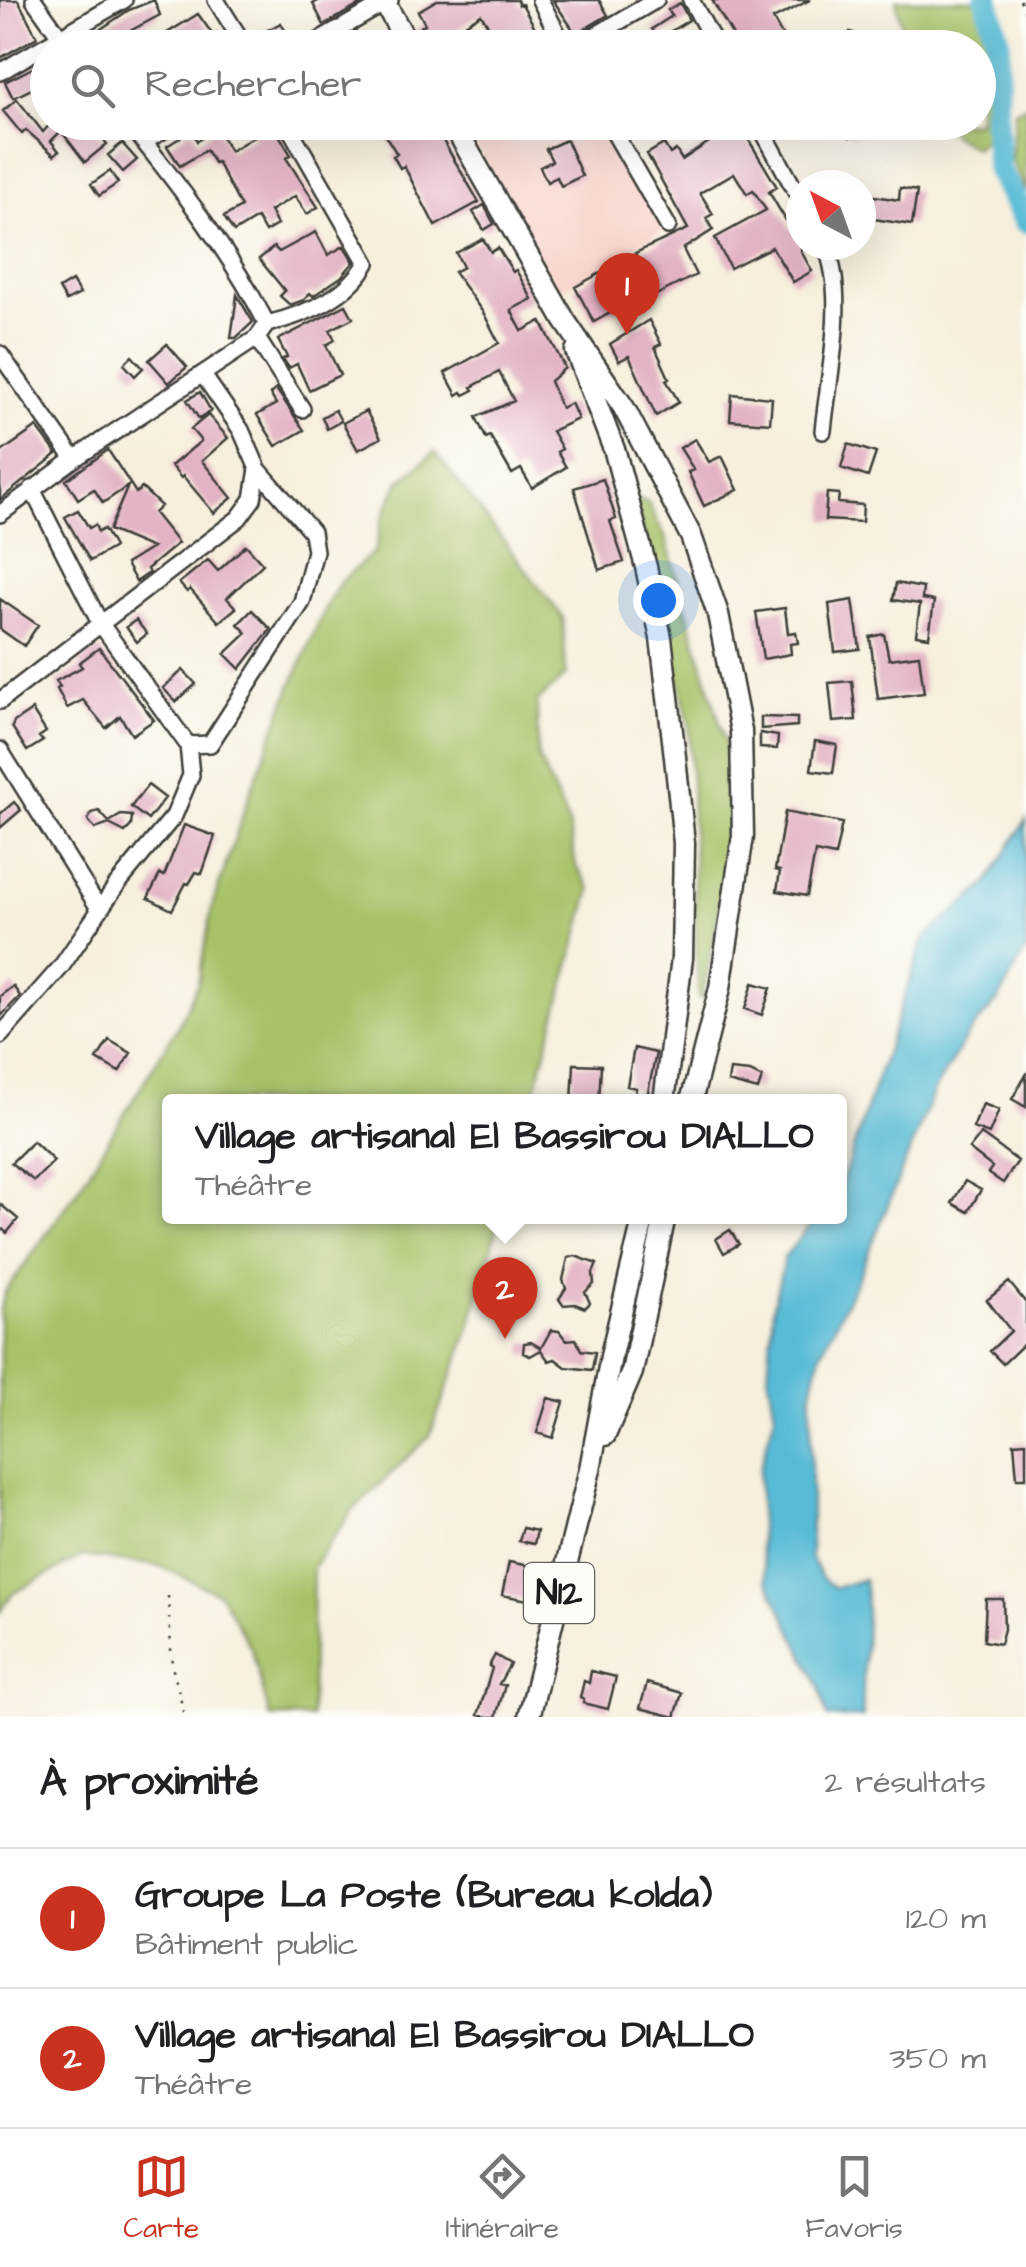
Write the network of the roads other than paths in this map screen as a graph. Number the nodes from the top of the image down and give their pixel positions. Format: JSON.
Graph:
{"nodes":[{"id":1,"x":34,"y":0,"type":"edge"},
{"id":2,"x":124,"y":0,"type":"edge"},
{"id":3,"x":216,"y":0,"type":"edge"},
{"id":4,"x":540,"y":0,"type":"edge"},
{"id":5,"x":656,"y":0,"type":"edge"},
{"id":6,"x":691,"y":0,"type":"edge"},
{"id":7,"x":386,"y":1,"type":"edge"},
{"id":8,"x":55,"y":30,"type":"edge"},
{"id":9,"x":81,"y":30,"type":"edge"},
{"id":10,"x":235,"y":30,"type":"edge"},
{"id":11,"x":337,"y":30,"type":"edge"},
{"id":12,"x":401,"y":30,"type":"edge"},
{"id":13,"x":555,"y":30,"type":"edge"},
{"id":14,"x":605,"y":30,"type":"edge"},
{"id":15,"x":707,"y":30,"type":"edge"},
{"id":16,"x":30,"y":58,"type":"edge"},
{"id":17,"x":0,"y":72,"type":"edge"},
{"id":18,"x":147,"y":140,"type":"edge"},
{"id":19,"x":296,"y":140,"type":"edge"},
{"id":20,"x":462,"y":140,"type":"edge"},
{"id":21,"x":618,"y":140,"type":"edge"},
{"id":22,"x":768,"y":140,"type":"edge"},
{"id":23,"x":144,"y":142,"type":"joint"},
{"id":24,"x":786,"y":173,"type":"edge"},
{"id":25,"x":668,"y":226,"type":"dead end"},
{"id":26,"x":829,"y":260,"type":"edge"},
{"id":27,"x":565,"y":321,"type":"junction"},
{"id":28,"x":267,"y":324,"type":"junction"},
{"id":29,"x":257,"y":338,"type":"junction"},
{"id":30,"x":0,"y":354,"type":"edge"},
{"id":31,"x":203,"y":376,"type":"junction"},
{"id":32,"x":302,"y":409,"type":"dead end"},
{"id":33,"x":823,"y":431,"type":"dead end"},
{"id":34,"x":74,"y":458,"type":"junction"},
{"id":35,"x":258,"y":468,"type":"junction"},
{"id":36,"x":32,"y":489,"type":"junction"},
{"id":37,"x":0,"y":514,"type":"edge"},
{"id":38,"x":100,"y":624,"type":"junction"},
{"id":39,"x":0,"y":701,"type":"edge"},
{"id":40,"x":188,"y":745,"type":"junction"},
{"id":41,"x":0,"y":750,"type":"edge"},
{"id":42,"x":100,"y":910,"type":"junction"},
{"id":43,"x":0,"y":1036,"type":"edge"},
{"id":44,"x":665,"y":1094,"type":"edge"},
{"id":45,"x":692,"y":1094,"type":"edge"},
{"id":46,"x":642,"y":1224,"type":"edge"},
{"id":47,"x":663,"y":1224,"type":"edge"},
{"id":48,"x":590,"y":1469,"type":"junction"},
{"id":49,"x":528,"y":1717,"type":"edge"}],
"edges":[{"from":1,"to":8,"type":"street"},
{"from":2,"to":9,"type":"street"},
{"from":3,"to":10,"type":"street"},
{"from":4,"to":13,"type":"street"},
{"from":5,"to":14,"type":"street"},
{"from":6,"to":15,"type":"street"},
{"from":7,"to":11,"type":"street"},
{"from":7,"to":12,"type":"main road"},
{"from":16,"to":17,"type":"street"},
{"from":18,"to":23,"type":"street"},
{"from":19,"to":28,"type":"street"},
{"from":20,"to":27,"type":"main road"},
{"from":21,"to":25,"type":"street"},
{"from":22,"to":24,"type":"street"},
{"from":23,"to":28,"type":"street"},
{"from":26,"to":33,"type":"street"},
{"from":27,"to":44,"type":"main road"},
{"from":27,"to":45,"type":"main road"},
{"from":28,"to":29,"type":"street"},
{"from":29,"to":31,"type":"street"},
{"from":29,"to":32,"type":"street"},
{"from":30,"to":34,"type":"street"},
{"from":31,"to":34,"type":"street"},
{"from":31,"to":35,"type":"street"},
{"from":34,"to":36,"type":"street"},
{"from":35,"to":38,"type":"street"},
{"from":35,"to":40,"type":"street"},
{"from":36,"to":37,"type":"street"},
{"from":36,"to":38,"type":"street"},
{"from":38,"to":39,"type":"street"},
{"from":38,"to":40,"type":"street"},
{"from":40,"to":42,"type":"street"},
{"from":41,"to":42,"type":"street"},
{"from":42,"to":43,"type":"street"},
{"from":46,"to":48,"type":"main road"},
{"from":47,"to":48,"type":"main road"},
{"from":48,"to":49,"type":"main road","number":"N12"}]}
